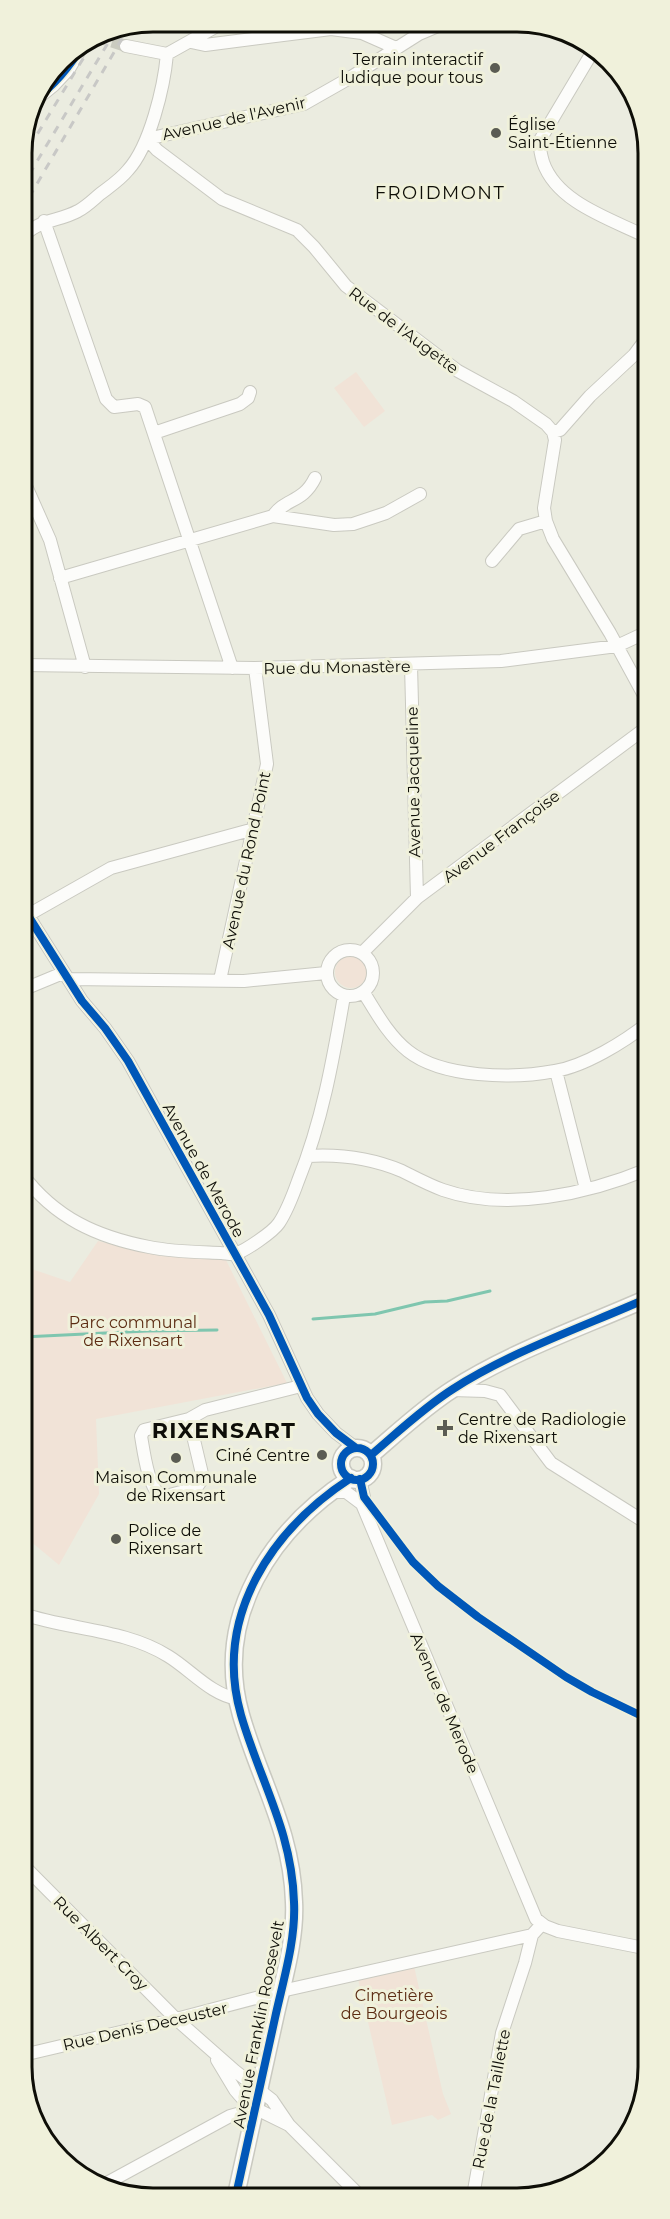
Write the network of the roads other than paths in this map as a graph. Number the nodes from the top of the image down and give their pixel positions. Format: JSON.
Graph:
{"nodes":[{"id":1,"x":208,"y":32,"type":"edge"},
{"id":2,"x":307,"y":32,"type":"edge"},
{"id":3,"x":354,"y":32,"type":"edge"},
{"id":4,"x":423,"y":32,"type":"edge"},
{"id":5,"x":191,"y":42,"type":"junction"},
{"id":6,"x":126,"y":46,"type":"tunnel mouth"},
{"id":7,"x":396,"y":48,"type":"junction"},
{"id":8,"x":167,"y":54,"type":"junction"},
{"id":9,"x":590,"y":56,"type":"edge"},
{"id":10,"x":73,"y":62,"type":"edge"},
{"id":11,"x":50,"y":88,"type":"edge"},
{"id":12,"x":147,"y":139,"type":"junction"},
{"id":13,"x":44,"y":221,"type":"junction"},
{"id":14,"x":32,"y":228,"type":"edge"},
{"id":15,"x":638,"y":232,"type":"edge"},
{"id":16,"x":638,"y":350,"type":"edge"},
{"id":17,"x":250,"y":392,"type":"dead end"},
{"id":18,"x":553,"y":432,"type":"junction"},
{"id":19,"x":154,"y":433,"type":"junction"},
{"id":20,"x":315,"y":478,"type":"dead end"},
{"id":21,"x":420,"y":494,"type":"dead end"},
{"id":22,"x":32,"y":500,"type":"edge"},
{"id":23,"x":273,"y":516,"type":"junction"},
{"id":24,"x":546,"y":521,"type":"junction"},
{"id":25,"x":190,"y":540,"type":"junction"},
{"id":26,"x":492,"y":561,"type":"dead end"},
{"id":27,"x":60,"y":578,"type":"junction"},
{"id":28,"x":638,"y":636,"type":"edge"},
{"id":29,"x":617,"y":646,"type":"junction"},
{"id":30,"x":32,"y":665,"type":"edge"},
{"id":31,"x":411,"y":665,"type":"junction"},
{"id":32,"x":85,"y":668,"type":"junction"},
{"id":33,"x":232,"y":668,"type":"junction"},
{"id":34,"x":255,"y":668,"type":"junction"},
{"id":35,"x":638,"y":684,"type":"edge"},
{"id":36,"x":638,"y":734,"type":"edge"},
{"id":37,"x":254,"y":829,"type":"junction"},
{"id":38,"x":417,"y":898,"type":"junction"},
{"id":39,"x":32,"y":907,"type":"edge"},
{"id":40,"x":32,"y":921,"type":"edge"},
{"id":41,"x":362,"y":953,"type":"junction"},
{"id":42,"x":326,"y":974,"type":"junction"},
{"id":43,"x":66,"y":976,"type":"junction"},
{"id":44,"x":220,"y":980,"type":"junction"},
{"id":45,"x":32,"y":984,"type":"edge"},
{"id":46,"x":363,"y":993,"type":"junction"},
{"id":47,"x":344,"y":996,"type":"junction"},
{"id":48,"x":638,"y":1030,"type":"edge"},
{"id":49,"x":556,"y":1071,"type":"junction"},
{"id":50,"x":308,"y":1156,"type":"junction"},
{"id":51,"x":638,"y":1173,"type":"edge"},
{"id":52,"x":32,"y":1185,"type":"edge"},
{"id":53,"x":586,"y":1189,"type":"junction"},
{"id":54,"x":235,"y":1254,"type":"junction"},
{"id":55,"x":638,"y":1302,"type":"edge"},
{"id":56,"x":301,"y":1386,"type":"junction"},
{"id":57,"x":452,"y":1390,"type":"junction"},
{"id":58,"x":189,"y":1419,"type":"junction"},
{"id":59,"x":363,"y":1451,"type":"junction"},
{"id":60,"x":356,"y":1479,"type":"junction"},
{"id":61,"x":330,"y":1492,"type":"junction"},
{"id":62,"x":362,"y":1504,"type":"junction"},
{"id":63,"x":638,"y":1518,"type":"edge"},
{"id":64,"x":32,"y":1616,"type":"edge"},
{"id":65,"x":237,"y":1699,"type":"junction"},
{"id":66,"x":32,"y":1874,"type":"edge"},
{"id":67,"x":542,"y":1924,"type":"junction"},
{"id":68,"x":532,"y":1935,"type":"junction"},
{"id":69,"x":638,"y":1947,"type":"edge"},
{"id":70,"x":280,"y":1992,"type":"junction"},
{"id":71,"x":176,"y":2019,"type":"junction"},
{"id":72,"x":206,"y":2045,"type":"junction"},
{"id":73,"x":32,"y":2053,"type":"edge"},
{"id":74,"x":259,"y":2089,"type":"junction"},
{"id":75,"x":255,"y":2109,"type":"junction"},
{"id":76,"x":289,"y":2125,"type":"junction"},
{"id":77,"x":112,"y":2180,"type":"edge"},
{"id":78,"x":238,"y":2188,"type":"edge"},
{"id":79,"x":352,"y":2188,"type":"edge"},
{"id":80,"x":474,"y":2188,"type":"edge"}],
"edges":[{"from":1,"to":5,"type":"street"},
{"from":2,"to":5,"type":"street"},
{"from":3,"to":7,"type":"street"},
{"from":4,"to":7,"type":"street","name":"Avenue de l'Avenir"},
{"from":5,"to":8,"type":"street"},
{"from":6,"to":8,"type":"street"},
{"from":7,"to":12,"type":"street","name":"Avenue de l'Avenir"},
{"from":8,"to":12,"type":"street"},
{"from":9,"to":15,"type":"street"},
{"from":10,"to":11,"type":"street"},
{"from":12,"to":13,"type":"street"},
{"from":12,"to":18,"type":"street","name":"Rue de l'Augette"},
{"from":13,"to":14,"type":"street"},
{"from":13,"to":19,"type":"street"},
{"from":16,"to":18,"type":"street"},
{"from":17,"to":19,"type":"street"},
{"from":18,"to":24,"type":"street"},
{"from":19,"to":25,"type":"street"},
{"from":20,"to":23,"type":"street"},
{"from":21,"to":23,"type":"street"},
{"from":22,"to":27,"type":"street"},
{"from":23,"to":25,"type":"street"},
{"from":24,"to":26,"type":"street"},
{"from":24,"to":29,"type":"street"},
{"from":25,"to":27,"type":"street"},
{"from":25,"to":33,"type":"street"},
{"from":27,"to":32,"type":"street"},
{"from":28,"to":29,"type":"street","name":"Rue du Monastère"},
{"from":29,"to":31,"type":"street","name":"Rue du Monastère"},
{"from":29,"to":35,"type":"street"},
{"from":30,"to":32,"type":"street","name":"Rue du Monastère"},
{"from":31,"to":34,"type":"street","name":"Rue du Monastère"},
{"from":31,"to":38,"type":"street","name":"Avenue Jacqueline"},
{"from":32,"to":33,"type":"street","name":"Rue du Monastère"},
{"from":33,"to":34,"type":"street","name":"Rue du Monastère"},
{"from":34,"to":37,"type":"street","name":"Avenue du Rond Point"},
{"from":36,"to":38,"type":"street","name":"Avenue Françoise"},
{"from":37,"to":39,"type":"street"},
{"from":37,"to":44,"type":"street","name":"Avenue du Rond Point"},
{"from":38,"to":41,"type":"street","name":"Avenue Françoise"},
{"from":40,"to":43,"type":"street","name":"Avenue de Merode"},
{"from":41,"to":42,"type":"street"},
{"from":41,"to":46,"type":"street"},
{"from":42,"to":44,"type":"street"},
{"from":42,"to":47,"type":"street"},
{"from":43,"to":44,"type":"street"},
{"from":43,"to":45,"type":"street"},
{"from":43,"to":54,"type":"street","name":"Avenue de Merode"},
{"from":46,"to":47,"type":"street"},
{"from":46,"to":49,"type":"street"},
{"from":47,"to":50,"type":"street"},
{"from":48,"to":49,"type":"street"},
{"from":49,"to":53,"type":"street"},
{"from":50,"to":53,"type":"street"},
{"from":50,"to":54,"type":"street"},
{"from":51,"to":53,"type":"street"},
{"from":52,"to":54,"type":"street"},
{"from":54,"to":56,"type":"street","name":"Avenue de Merode"},
{"from":55,"to":57,"type":"main road"},
{"from":56,"to":58,"type":"street"},
{"from":56,"to":59,"type":"street","name":"Avenue de Merode"},
{"from":57,"to":59,"type":"main road"},
{"from":57,"to":63,"type":"street"},
{"from":58,"to":58,"type":"street"},
{"from":59,"to":60,"type":"main road"},
{"from":59,"to":60,"type":"main road"},
{"from":60,"to":61,"type":"main road","name":"Avenue Franklin Roosevelt"},
{"from":60,"to":62,"type":"street","name":"Avenue de Merode"},
{"from":61,"to":62,"type":"street"},
{"from":61,"to":65,"type":"main road","name":"Avenue Franklin Roosevelt"},
{"from":62,"to":67,"type":"street","name":"Avenue de Merode"},
{"from":64,"to":65,"type":"street"},
{"from":65,"to":70,"type":"main road","name":"Avenue Franklin Roosevelt"},
{"from":66,"to":71,"type":"street","name":"Rue Albert Croy"},
{"from":67,"to":68,"type":"street"},
{"from":67,"to":69,"type":"street"},
{"from":68,"to":70,"type":"street","name":"Rue Denis Deceuster"},
{"from":68,"to":80,"type":"street","name":"Rue de la Taillette"},
{"from":70,"to":71,"type":"street","name":"Rue Denis Deceuster"},
{"from":70,"to":74,"type":"main road","name":"Avenue Franklin Roosevelt"},
{"from":71,"to":72,"type":"street","name":"Rue Albert Croy"},
{"from":71,"to":73,"type":"street","name":"Rue Denis Deceuster"},
{"from":72,"to":74,"type":"street","name":"Rue Albert Croy"},
{"from":72,"to":75,"type":"street","name":"Rue Albert Croy"},
{"from":74,"to":75,"type":"main road","name":"Avenue Franklin Roosevelt"},
{"from":74,"to":76,"type":"street","name":"Rue Albert Croy"},
{"from":75,"to":76,"type":"street"},
{"from":75,"to":77,"type":"street"},
{"from":75,"to":78,"type":"main road","name":"Avenue Franklin Roosevelt"},
{"from":76,"to":79,"type":"street"}]}
